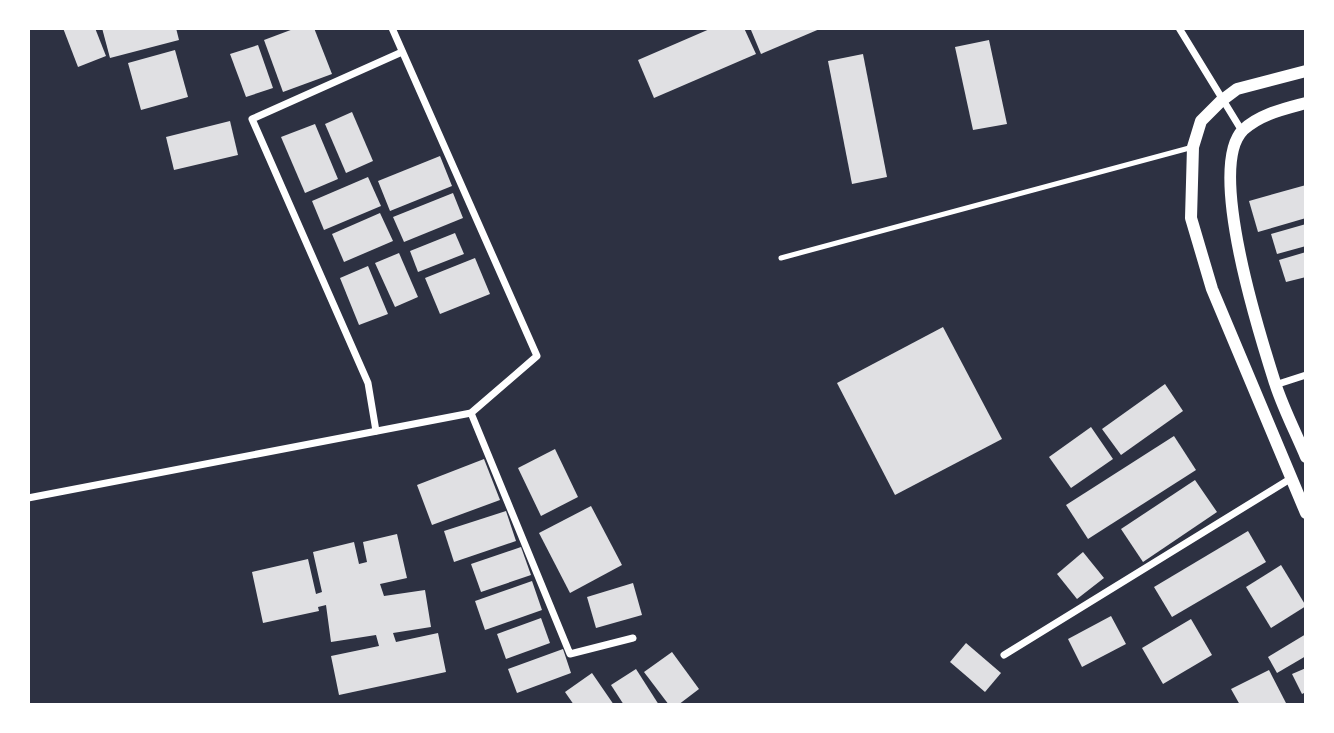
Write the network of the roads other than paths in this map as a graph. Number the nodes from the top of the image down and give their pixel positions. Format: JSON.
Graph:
{"nodes":[{"id":1,"x":392,"y":28,"type":"edge"},
{"id":2,"x":1178,"y":28,"type":"edge"},
{"id":3,"x":402,"y":52,"type":"junction"},
{"id":4,"x":1306,"y":71,"type":"edge"},
{"id":5,"x":1221,"y":101,"type":"junction"},
{"id":6,"x":1306,"y":103,"type":"edge"},
{"id":7,"x":1242,"y":131,"type":"junction"},
{"id":8,"x":1193,"y":147,"type":"junction"},
{"id":9,"x":781,"y":258,"type":"dead end"},
{"id":10,"x":1306,"y":375,"type":"edge"},
{"id":11,"x":1275,"y":385,"type":"junction"},
{"id":12,"x":471,"y":413,"type":"junction"},
{"id":13,"x":376,"y":431,"type":"junction"},
{"id":14,"x":1306,"y":457,"type":"edge"},
{"id":15,"x":1290,"y":479,"type":"junction"},
{"id":16,"x":28,"y":498,"type":"edge"},
{"id":17,"x":1306,"y":513,"type":"edge"},
{"id":18,"x":633,"y":638,"type":"dead end"},
{"id":19,"x":1004,"y":655,"type":"dead end"}],
"edges":[{"from":1,"to":3,"type":"street"},
{"from":2,"to":5,"type":"street"},
{"from":3,"to":12,"type":"street"},
{"from":3,"to":13,"type":"street"},
{"from":4,"to":5,"type":"street"},
{"from":5,"to":7,"type":"street"},
{"from":5,"to":8,"type":"street"},
{"from":6,"to":7,"type":"street"},
{"from":7,"to":11,"type":"street"},
{"from":8,"to":9,"type":"lane"},
{"from":8,"to":15,"type":"street"},
{"from":10,"to":11,"type":"street"},
{"from":11,"to":14,"type":"street"},
{"from":12,"to":13,"type":"street"},
{"from":12,"to":18,"type":"street"},
{"from":13,"to":16,"type":"street"},
{"from":15,"to":17,"type":"street"},
{"from":15,"to":19,"type":"street"}]}
